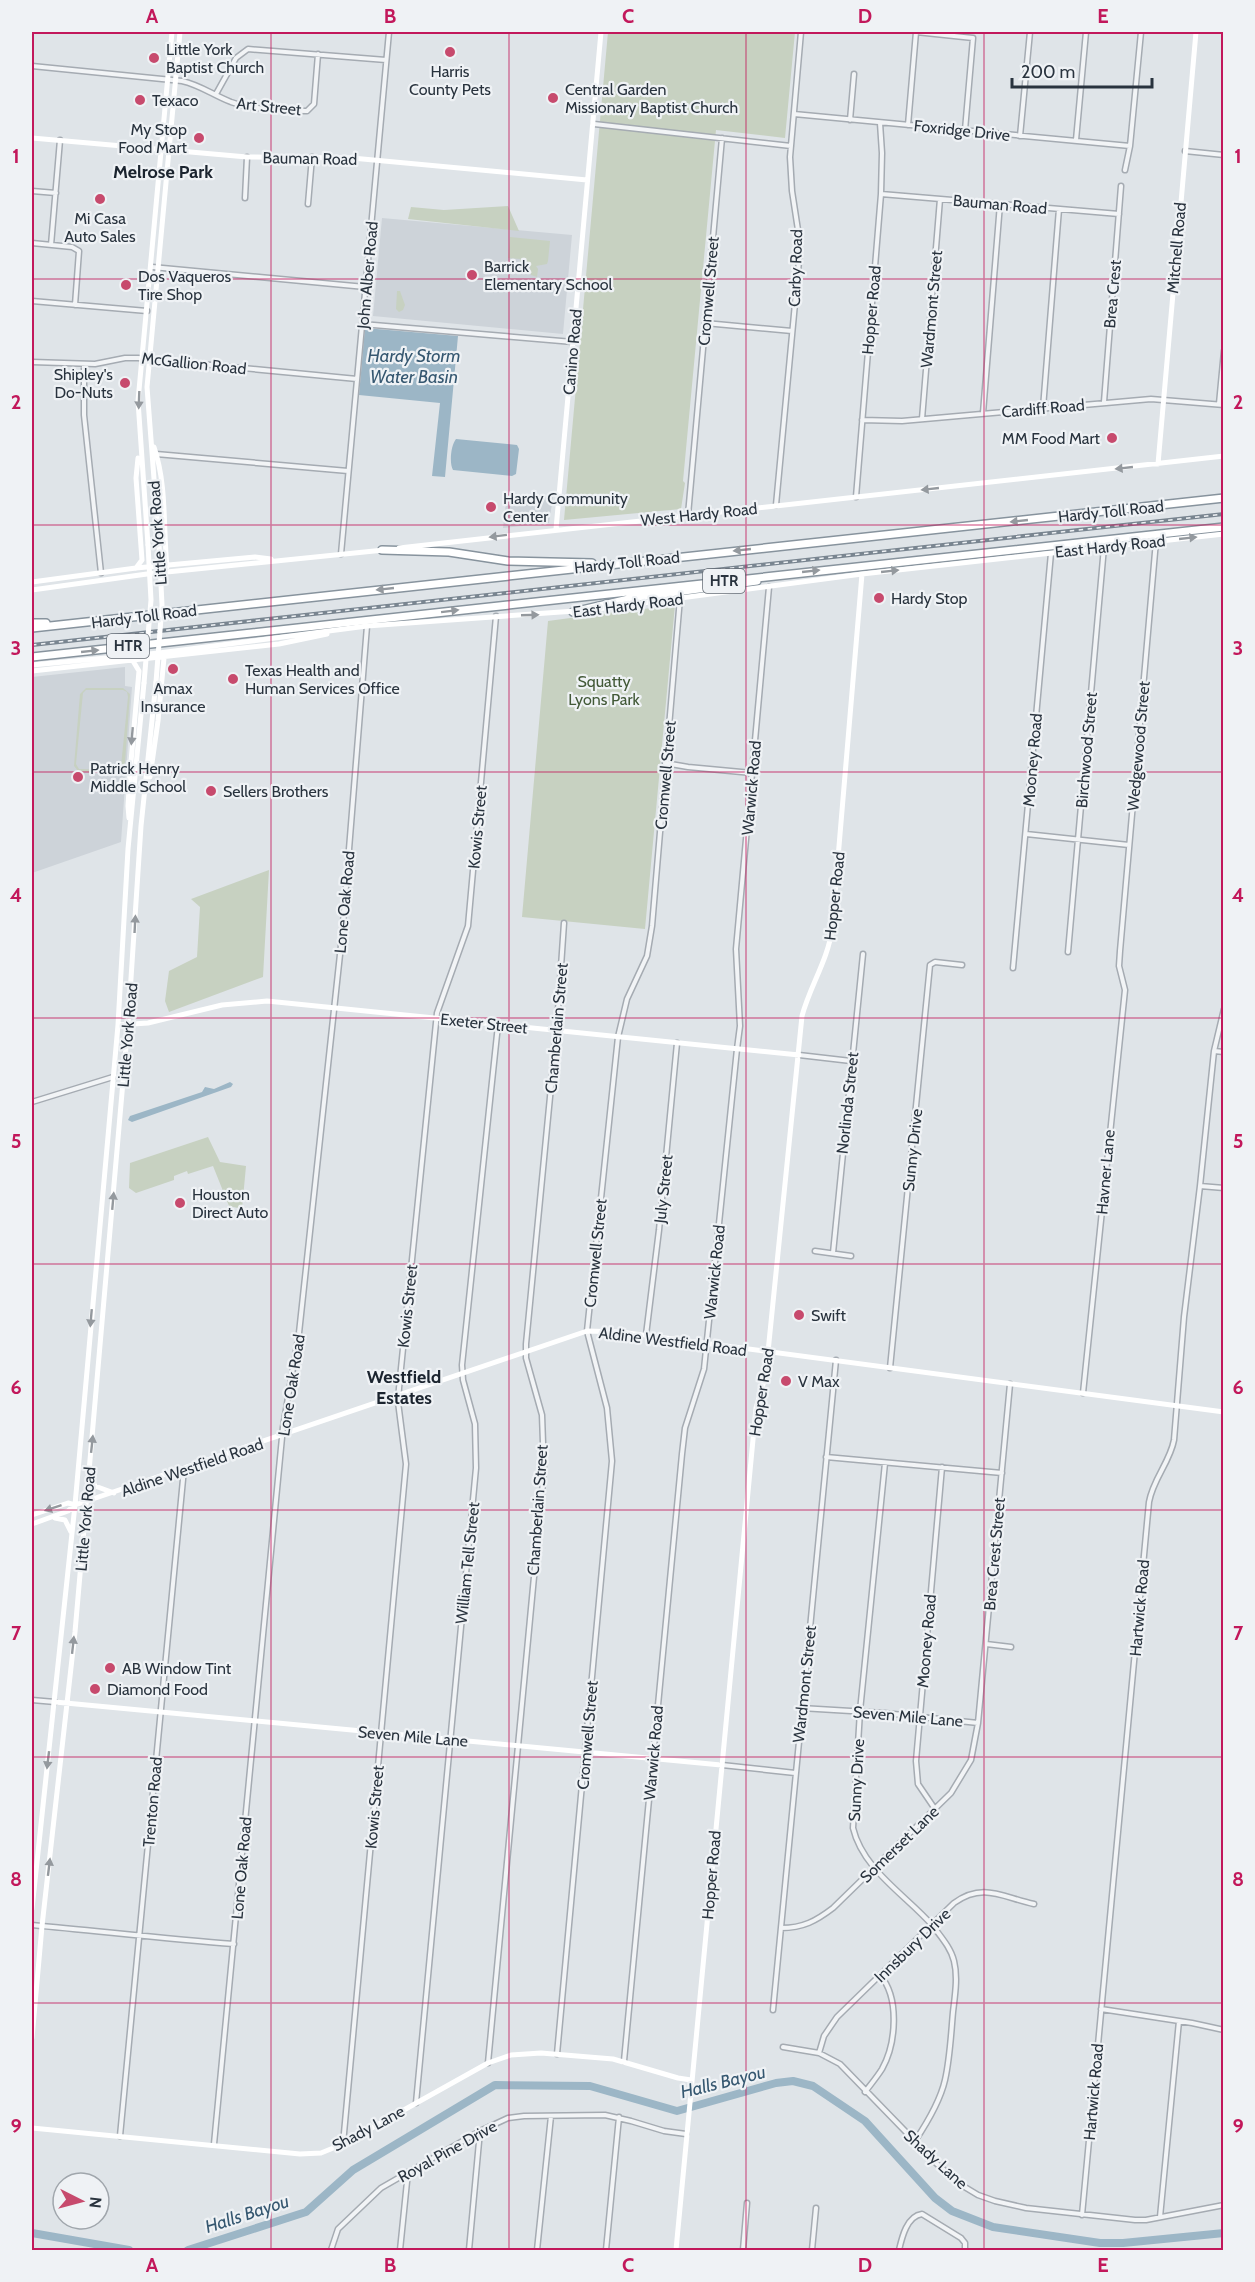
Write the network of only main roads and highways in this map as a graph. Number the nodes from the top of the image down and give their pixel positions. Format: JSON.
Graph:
{"nodes":[{"id":1,"x":172,"y":32,"type":"edge"},
{"id":2,"x":180,"y":32,"type":"edge"},
{"id":3,"x":601,"y":32,"type":"edge"},
{"id":4,"x":1196,"y":32,"type":"edge"},
{"id":5,"x":32,"y":138,"type":"edge"},
{"id":6,"x":162,"y":149,"type":"junction"},
{"id":7,"x":170,"y":150,"type":"junction"},
{"id":8,"x":587,"y":180,"type":"junction"},
{"id":9,"x":151,"y":438,"type":"junction"},
{"id":10,"x":140,"y":442,"type":"junction"},
{"id":11,"x":1224,"y":456,"type":"edge"},
{"id":12,"x":1158,"y":464,"type":"junction"},
{"id":13,"x":1224,"y":498,"type":"edge"},
{"id":14,"x":1224,"y":527,"type":"edge"},
{"id":15,"x":556,"y":529,"type":"junction"},
{"id":16,"x":1224,"y":534,"type":"edge"},
{"id":17,"x":165,"y":548,"type":"junction"},
{"id":18,"x":382,"y":550,"type":"junction"},
{"id":19,"x":142,"y":555,"type":"junction"},
{"id":20,"x":285,"y":560,"type":"junction"},
{"id":21,"x":610,"y":564,"type":"junction"},
{"id":22,"x":167,"y":567,"type":"junction"},
{"id":23,"x":136,"y":568,"type":"junction"},
{"id":24,"x":161,"y":572,"type":"junction"},
{"id":25,"x":150,"y":573,"type":"junction"},
{"id":26,"x":783,"y":574,"type":"junction"},
{"id":27,"x":862,"y":574,"type":"junction"},
{"id":28,"x":32,"y":582,"type":"edge"},
{"id":29,"x":32,"y":590,"type":"edge"},
{"id":30,"x":573,"y":612,"type":"junction"},
{"id":31,"x":90,"y":622,"type":"junction"},
{"id":32,"x":32,"y":623,"type":"edge"},
{"id":33,"x":366,"y":626,"type":"junction"},
{"id":34,"x":32,"y":628,"type":"edge"},
{"id":35,"x":159,"y":652,"type":"junction"},
{"id":36,"x":146,"y":654,"type":"junction"},
{"id":37,"x":32,"y":657,"type":"edge"},
{"id":38,"x":164,"y":658,"type":"junction"},
{"id":39,"x":133,"y":661,"type":"junction"},
{"id":40,"x":32,"y":665,"type":"edge"},
{"id":41,"x":32,"y":671,"type":"edge"},
{"id":42,"x":163,"y":676,"type":"junction"},
{"id":43,"x":138,"y":677,"type":"junction"},
{"id":44,"x":130,"y":826,"type":"junction"},
{"id":45,"x":141,"y":826,"type":"junction"},
{"id":46,"x":129,"y":837,"type":"junction"},
{"id":47,"x":140,"y":838,"type":"junction"},
{"id":48,"x":121,"y":955,"type":"junction"},
{"id":49,"x":133,"y":956,"type":"junction"},
{"id":50,"x":128,"y":1024,"type":"junction"},
{"id":51,"x":118,"y":1025,"type":"junction"},
{"id":52,"x":799,"y":1055,"type":"junction"},
{"id":53,"x":97,"y":1260,"type":"junction"},
{"id":54,"x":108,"y":1260,"type":"junction"},
{"id":55,"x":768,"y":1352,"type":"junction"},
{"id":56,"x":1224,"y":1412,"type":"edge"},
{"id":57,"x":89,"y":1469,"type":"junction"},
{"id":58,"x":116,"y":1493,"type":"junction"},
{"id":59,"x":86,"y":1502,"type":"junction"},
{"id":60,"x":75,"y":1505,"type":"junction"},
{"id":61,"x":32,"y":1515,"type":"edge"},
{"id":62,"x":50,"y":1517,"type":"junction"},
{"id":63,"x":32,"y":1524,"type":"edge"},
{"id":64,"x":71,"y":1533,"type":"junction"},
{"id":65,"x":55,"y":1702,"type":"junction"},
{"id":66,"x":67,"y":1703,"type":"junction"},
{"id":67,"x":721,"y":1765,"type":"junction"},
{"id":68,"x":32,"y":1909,"type":"edge"},
{"id":69,"x":32,"y":2038,"type":"edge"},
{"id":70,"x":691,"y":2080,"type":"junction"},
{"id":71,"x":32,"y":2128,"type":"edge"},
{"id":72,"x":676,"y":2250,"type":"edge"}],
"edges":[{"from":1,"to":6,"type":"main road","name":"Little York Road"},
{"from":2,"to":7,"type":"main road","name":"Little York Road"},
{"from":3,"to":8,"type":"main road","name":"Canino Road"},
{"from":4,"to":12,"type":"main road","name":"Mitchell Road"},
{"from":5,"to":6,"type":"main road","name":"Bauman Road"},
{"from":6,"to":7,"type":"main road","name":"Bauman Road"},
{"from":6,"to":10,"type":"main road","name":"Little York Road","one_way":true},
{"from":7,"to":8,"type":"main road","name":"Bauman Road"},
{"from":7,"to":9,"type":"main road","name":"Little York Road"},
{"from":8,"to":15,"type":"main road","name":"Canino Road"},
{"from":9,"to":17,"type":"main road"},
{"from":9,"to":24,"type":"main road","name":"Little York Road","bridge":true},
{"from":10,"to":19,"type":"main road"},
{"from":10,"to":25,"type":"main road","name":"Little York Road","bridge":true},
{"from":11,"to":12,"type":"main road","name":"West Hardy Road"},
{"from":12,"to":15,"type":"main road","name":"West Hardy Road","one_way":true},
{"from":13,"to":21,"type":"highway","name":"Hardy Toll Road","number":"HTR","one_way":true},
{"from":26,"to":14,"type":"highway","name":"Hardy Toll Road","number":"HTR","one_way":true},
{"from":15,"to":18,"type":"main road","name":"West Hardy Road","one_way":true},
{"from":27,"to":16,"type":"main road","name":"East Hardy Road","one_way":true},
{"from":17,"to":19,"type":"main road"},
{"from":17,"to":22,"type":"main road"},
{"from":18,"to":20,"type":"main road","name":"West Hardy Road"},
{"from":18,"to":21,"type":"highway"},
{"from":19,"to":23,"type":"main road"},
{"from":20,"to":22,"type":"main road"},
{"from":20,"to":24,"type":"main road","name":"West Hardy Road"},
{"from":21,"to":31,"type":"highway","name":"Hardy Toll Road","number":"HTR","one_way":true},
{"from":22,"to":23,"type":"main road"},
{"from":23,"to":28,"type":"main road"},
{"from":24,"to":25,"type":"main road","name":"West Hardy Road","bridge":true},
{"from":24,"to":35,"type":"main road","name":"Little York Road","bridge":true},
{"from":25,"to":29,"type":"main road","name":"West Hardy Road"},
{"from":25,"to":36,"type":"main road","name":"Little York Road","bridge":true},
{"from":26,"to":30,"type":"highway"},
{"from":37,"to":26,"type":"highway","name":"Hardy Toll Road","number":"HTR","one_way":true},
{"from":27,"to":30,"type":"main road","name":"East Hardy Road"},
{"from":27,"to":52,"type":"main road","name":"Hopper Road"},
{"from":33,"to":30,"type":"main road","name":"East Hardy Road","one_way":true},
{"from":31,"to":32,"type":"highway"},
{"from":31,"to":34,"type":"highway","name":"Hardy Toll Road","number":"HTR"},
{"from":33,"to":35,"type":"main road","name":"East Hardy Road"},
{"from":33,"to":38,"type":"main road"},
{"from":35,"to":36,"type":"main road","name":"East Hardy Road","bridge":true},
{"from":35,"to":45,"type":"main road","name":"Little York Road","bridge":true},
{"from":36,"to":40,"type":"main road","name":"East Hardy Road"},
{"from":36,"to":44,"type":"main road","name":"Little York Road","bridge":true},
{"from":38,"to":39,"type":"main road"},
{"from":38,"to":42,"type":"main road"},
{"from":39,"to":41,"type":"main road"},
{"from":39,"to":43,"type":"main road"},
{"from":42,"to":43,"type":"main road"},
{"from":42,"to":45,"type":"main road"},
{"from":43,"to":44,"type":"main road","one_way":true},
{"from":44,"to":46,"type":"main road","name":"Little York Road"},
{"from":45,"to":47,"type":"main road","name":"Little York Road"},
{"from":46,"to":47,"type":"main road"},
{"from":46,"to":48,"type":"main road","name":"Little York Road"},
{"from":49,"to":47,"type":"main road","name":"Little York Road","one_way":true},
{"from":48,"to":49,"type":"main road"},
{"from":48,"to":51,"type":"main road","name":"Little York Road"},
{"from":49,"to":50,"type":"main road","name":"Little York Road"},
{"from":50,"to":51,"type":"main road","name":"Exeter Street"},
{"from":50,"to":52,"type":"main road","name":"Exeter Street"},
{"from":54,"to":50,"type":"main road","name":"Little York Road","one_way":true},
{"from":51,"to":53,"type":"main road","name":"Little York Road"},
{"from":52,"to":55,"type":"main road","name":"Hopper Road"},
{"from":53,"to":54,"type":"main road"},
{"from":53,"to":60,"type":"main road","name":"Little York Road","one_way":true},
{"from":57,"to":54,"type":"main road","name":"Little York Road","one_way":true},
{"from":55,"to":56,"type":"main road","name":"Aldine Westfield Road"},
{"from":55,"to":58,"type":"main road","name":"Aldine Westfield Road"},
{"from":55,"to":67,"type":"main road","name":"Hopper Road"},
{"from":57,"to":58,"type":"main road"},
{"from":57,"to":59,"type":"main road","name":"Little York Road"},
{"from":58,"to":59,"type":"main road","name":"Aldine Westfield Road"},
{"from":59,"to":60,"type":"main road","name":"Aldine Westfield Road"},
{"from":66,"to":59,"type":"main road","name":"Little York Road","one_way":true},
{"from":60,"to":61,"type":"main road","name":"Aldine Westfield Road","one_way":true},
{"from":60,"to":62,"type":"main road","name":"Aldine Westfield Road"},
{"from":60,"to":64,"type":"main road","name":"Little York Road"},
{"from":62,"to":63,"type":"main road","name":"Aldine Westfield Road"},
{"from":62,"to":64,"type":"main road"},
{"from":64,"to":65,"type":"main road","name":"Little York Road"},
{"from":65,"to":66,"type":"main road","name":"Seven Mile Lane"},
{"from":65,"to":68,"type":"main road","name":"Little York Road","one_way":true},
{"from":66,"to":67,"type":"main road","name":"Seven Mile Lane"},
{"from":69,"to":66,"type":"main road","name":"Little York Road","one_way":true},
{"from":67,"to":70,"type":"main road","name":"Hopper Road"},
{"from":70,"to":71,"type":"main road","name":"Shady Lane"},
{"from":70,"to":72,"type":"main road","name":"Hopper Road"}]}
